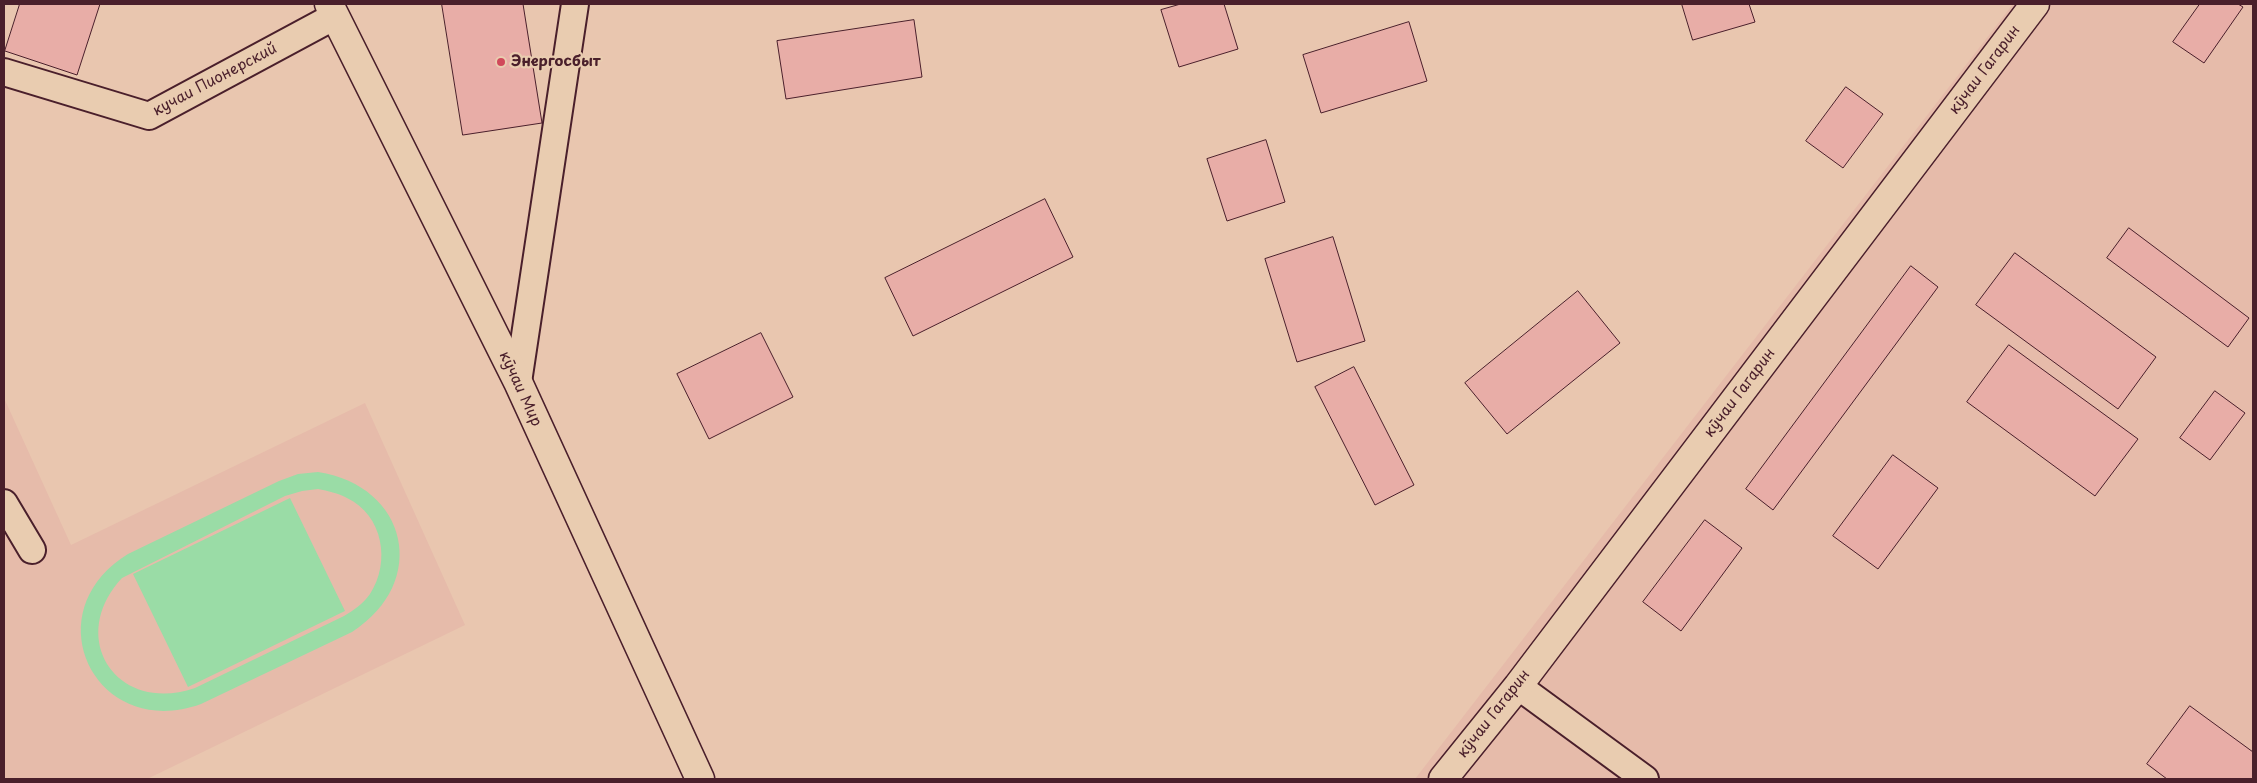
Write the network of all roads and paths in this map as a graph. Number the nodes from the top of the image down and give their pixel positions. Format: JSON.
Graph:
{"nodes":[{"id":1,"x":575,"y":4,"type":"edge"},
{"id":2,"x":2035,"y":4,"type":"edge"},
{"id":3,"x":332,"y":10,"type":"edge"},
{"id":4,"x":4,"y":72,"type":"edge"},
{"id":5,"x":518,"y":382,"type":"junction"},
{"id":6,"x":4,"y":503,"type":"edge"},
{"id":7,"x":32,"y":550,"type":"dead end"},
{"id":8,"x":1518,"y":686,"type":"junction"},
{"id":9,"x":700,"y":779,"type":"edge"},
{"id":10,"x":1443,"y":779,"type":"edge"},
{"id":11,"x":1645,"y":779,"type":"edge"}],
"edges":[{"from":1,"to":5,"type":"street"},
{"from":2,"to":8,"type":"main road","name":"кӯчаи Гагарин"},
{"from":3,"to":4,"type":"street","name":"кучаи Пионерский"},
{"from":3,"to":5,"type":"main road","name":"кӯчаи Мир"},
{"from":5,"to":9,"type":"main road","name":"кӯчаи Мир"},
{"from":6,"to":7,"type":"street"},
{"from":8,"to":10,"type":"main road","name":"кӯчаи Гагарин"},
{"from":8,"to":11,"type":"street"}]}
